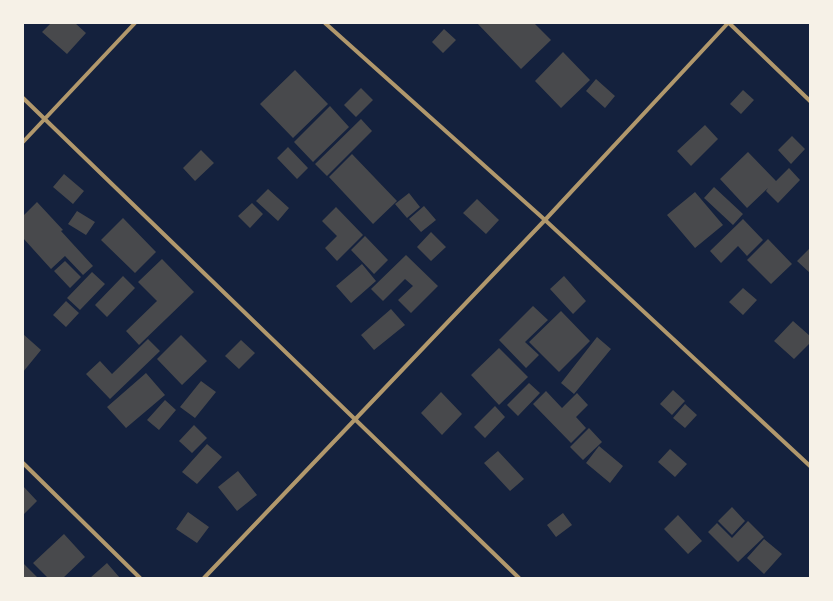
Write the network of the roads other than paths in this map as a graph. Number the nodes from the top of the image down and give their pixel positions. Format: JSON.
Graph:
{"nodes":[{"id":1,"x":135,"y":23,"type":"edge"},
{"id":2,"x":325,"y":23,"type":"edge"},
{"id":3,"x":728,"y":23,"type":"edge"},
{"id":4,"x":23,"y":98,"type":"edge"},
{"id":5,"x":810,"y":101,"type":"edge"},
{"id":6,"x":45,"y":119,"type":"junction"},
{"id":7,"x":23,"y":142,"type":"edge"},
{"id":8,"x":545,"y":220,"type":"junction"},
{"id":9,"x":356,"y":420,"type":"junction"},
{"id":10,"x":23,"y":463,"type":"edge"},
{"id":11,"x":810,"y":466,"type":"edge"},
{"id":12,"x":140,"y":578,"type":"edge"},
{"id":13,"x":204,"y":578,"type":"edge"},
{"id":14,"x":519,"y":578,"type":"edge"}],
"edges":[{"from":1,"to":6,"type":"street"},
{"from":2,"to":8,"type":"street"},
{"from":3,"to":5,"type":"street"},
{"from":3,"to":8,"type":"street"},
{"from":4,"to":6,"type":"street"},
{"from":6,"to":7,"type":"street"},
{"from":6,"to":9,"type":"street"},
{"from":8,"to":9,"type":"street"},
{"from":8,"to":11,"type":"street"},
{"from":9,"to":13,"type":"street"},
{"from":9,"to":14,"type":"street"},
{"from":10,"to":12,"type":"street"}]}
